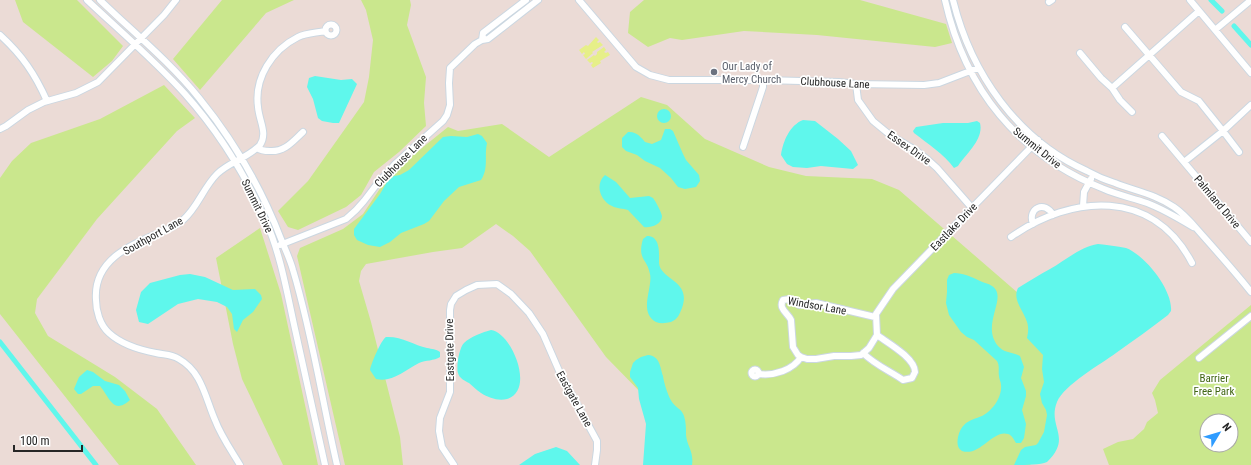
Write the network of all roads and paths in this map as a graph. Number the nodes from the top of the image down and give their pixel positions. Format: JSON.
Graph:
{"nodes":[{"id":1,"x":87,"y":0,"type":"edge"},
{"id":2,"x":100,"y":0,"type":"edge"},
{"id":3,"x":176,"y":0,"type":"edge"},
{"id":4,"x":526,"y":0,"type":"edge"},
{"id":5,"x":538,"y":0,"type":"edge"},
{"id":6,"x":589,"y":0,"type":"edge"},
{"id":7,"x":945,"y":0,"type":"edge"},
{"id":8,"x":953,"y":0,"type":"edge"},
{"id":9,"x":1190,"y":0,"type":"edge"},
{"id":10,"x":1251,"y":0,"type":"edge"},
{"id":11,"x":581,"y":2,"type":"edge"},
{"id":12,"x":1199,"y":11,"type":"junction"},
{"id":13,"x":1125,"y":27,"type":"dead end"},
{"id":14,"x":1215,"y":30,"type":"junction"},
{"id":15,"x":325,"y":31,"type":"dead end"},
{"id":16,"x":0,"y":35,"type":"edge"},
{"id":17,"x":141,"y":38,"type":"junction"},
{"id":18,"x":482,"y":40,"type":"junction"},
{"id":19,"x":135,"y":45,"type":"junction"},
{"id":20,"x":1080,"y":52,"type":"dead end"},
{"id":21,"x":1150,"y":54,"type":"junction"},
{"id":22,"x":978,"y":68,"type":"junction"},
{"id":23,"x":970,"y":71,"type":"junction"},
{"id":24,"x":1251,"y":73,"type":"edge"},
{"id":25,"x":763,"y":80,"type":"junction"},
{"id":26,"x":856,"y":84,"type":"junction"},
{"id":27,"x":1112,"y":88,"type":"junction"},
{"id":28,"x":47,"y":101,"type":"junction"},
{"id":29,"x":1251,"y":105,"type":"edge"},
{"id":30,"x":1132,"y":112,"type":"dead end"},
{"id":31,"x":0,"y":129,"type":"edge"},
{"id":32,"x":1224,"y":131,"type":"junction"},
{"id":33,"x":303,"y":132,"type":"dead end"},
{"id":34,"x":1162,"y":136,"type":"dead end"},
{"id":35,"x":1038,"y":140,"type":"junction"},
{"id":36,"x":743,"y":147,"type":"dead end"},
{"id":37,"x":1032,"y":147,"type":"junction"},
{"id":38,"x":257,"y":148,"type":"junction"},
{"id":39,"x":1239,"y":152,"type":"dead end"},
{"id":40,"x":242,"y":157,"type":"junction"},
{"id":41,"x":234,"y":162,"type":"junction"},
{"id":42,"x":1184,"y":162,"type":"junction"},
{"id":43,"x":1094,"y":174,"type":"junction"},
{"id":44,"x":1089,"y":182,"type":"junction"},
{"id":45,"x":1083,"y":206,"type":"junction"},
{"id":46,"x":972,"y":208,"type":"junction"},
{"id":47,"x":1053,"y":215,"type":"junction"},
{"id":48,"x":1033,"y":224,"type":"junction"},
{"id":49,"x":1196,"y":228,"type":"junction"},
{"id":50,"x":1011,"y":237,"type":"dead end"},
{"id":51,"x":1251,"y":242,"type":"edge"},
{"id":52,"x":283,"y":244,"type":"junction"},
{"id":53,"x":275,"y":247,"type":"junction"},
{"id":54,"x":1192,"y":263,"type":"dead end"},
{"id":55,"x":1251,"y":292,"type":"edge"},
{"id":56,"x":1251,"y":316,"type":"edge"},
{"id":57,"x":875,"y":317,"type":"junction"},
{"id":58,"x":543,"y":334,"type":"joint"},
{"id":59,"x":877,"y":335,"type":"junction"},
{"id":60,"x":863,"y":353,"type":"junction"},
{"id":61,"x":801,"y":357,"type":"junction"},
{"id":62,"x":1199,"y":358,"type":"dead end"},
{"id":63,"x":759,"y":374,"type":"dead end"},
{"id":64,"x":240,"y":465,"type":"edge"},
{"id":65,"x":325,"y":465,"type":"edge"},
{"id":66,"x":337,"y":465,"type":"edge"},
{"id":67,"x":454,"y":465,"type":"edge"},
{"id":68,"x":595,"y":465,"type":"edge"}],
"edges":[{"from":1,"to":19,"type":"street","name":"Summit Drive"},
{"from":2,"to":17,"type":"street","name":"Summit Drive"},
{"from":3,"to":17,"type":"street"},
{"from":4,"to":18,"type":"street","name":"Clubhouse Lane"},
{"from":5,"to":18,"type":"street","name":"Clubhouse Lane"},
{"from":6,"to":11,"type":"street"},
{"from":7,"to":23,"type":"street","name":"Summit Drive"},
{"from":8,"to":22,"type":"street","name":"Summit Drive"},
{"from":9,"to":12,"type":"street"},
{"from":10,"to":14,"type":"street"},
{"from":11,"to":25,"type":"street","name":"Clubhouse Lane"},
{"from":12,"to":14,"type":"street"},
{"from":12,"to":21,"type":"street"},
{"from":13,"to":21,"type":"street"},
{"from":14,"to":24,"type":"street"},
{"from":15,"to":38,"type":"street"},
{"from":16,"to":28,"type":"street"},
{"from":17,"to":19,"type":"street"},
{"from":17,"to":40,"type":"street","name":"Summit Drive"},
{"from":18,"to":52,"type":"street","name":"Clubhouse Lane"},
{"from":19,"to":28,"type":"street"},
{"from":19,"to":41,"type":"street","name":"Summit Drive"},
{"from":20,"to":27,"type":"street"},
{"from":21,"to":27,"type":"street"},
{"from":21,"to":32,"type":"street"},
{"from":22,"to":23,"type":"street","name":"Clubhouse Lane"},
{"from":22,"to":35,"type":"street","name":"Summit Drive"},
{"from":23,"to":26,"type":"street","name":"Clubhouse Lane"},
{"from":23,"to":37,"type":"street","name":"Summit Drive"},
{"from":25,"to":26,"type":"street","name":"Clubhouse Lane"},
{"from":25,"to":36,"type":"street"},
{"from":26,"to":46,"type":"street","name":"Essex Drive"},
{"from":27,"to":30,"type":"street"},
{"from":28,"to":31,"type":"street"},
{"from":29,"to":32,"type":"street"},
{"from":32,"to":39,"type":"street"},
{"from":32,"to":42,"type":"street"},
{"from":33,"to":38,"type":"street"},
{"from":34,"to":42,"type":"street","name":"Palmland Drive"},
{"from":35,"to":37,"type":"street","name":"Eastlake Drive"},
{"from":35,"to":43,"type":"street","name":"Summit Drive"},
{"from":37,"to":44,"type":"street","name":"Summit Drive"},
{"from":37,"to":46,"type":"street","name":"Eastlake Drive"},
{"from":38,"to":40,"type":"street","name":"Southport Lane"},
{"from":40,"to":41,"type":"street","name":"Southport Lane"},
{"from":40,"to":52,"type":"street","name":"Summit Drive"},
{"from":41,"to":53,"type":"street","name":"Summit Drive"},
{"from":41,"to":64,"type":"street","name":"Southport Lane"},
{"from":42,"to":51,"type":"street","name":"Palmland Drive"},
{"from":43,"to":44,"type":"street"},
{"from":43,"to":49,"type":"street","name":"Summit Drive"},
{"from":44,"to":45,"type":"street"},
{"from":44,"to":49,"type":"street","name":"Summit Drive"},
{"from":45,"to":47,"type":"street"},
{"from":45,"to":54,"type":"street"},
{"from":46,"to":57,"type":"street","name":"Eastlake Drive"},
{"from":47,"to":48,"type":"street"},
{"from":47,"to":48,"type":"street"},
{"from":48,"to":50,"type":"street"},
{"from":49,"to":55,"type":"street","name":"Summit Drive"},
{"from":52,"to":53,"type":"street","name":"Clubhouse Lane"},
{"from":52,"to":66,"type":"street","name":"Summit Drive"},
{"from":53,"to":65,"type":"street","name":"Summit Drive"},
{"from":56,"to":62,"type":"street"},
{"from":57,"to":59,"type":"street"},
{"from":57,"to":61,"type":"street","name":"Windsor Lane"},
{"from":58,"to":67,"type":"street","name":"Eastgate Drive"},
{"from":58,"to":68,"type":"street","name":"Eastgate Lane"},
{"from":59,"to":60,"type":"street"},
{"from":59,"to":60,"type":"street"},
{"from":60,"to":61,"type":"street"},
{"from":61,"to":63,"type":"street"}]}
